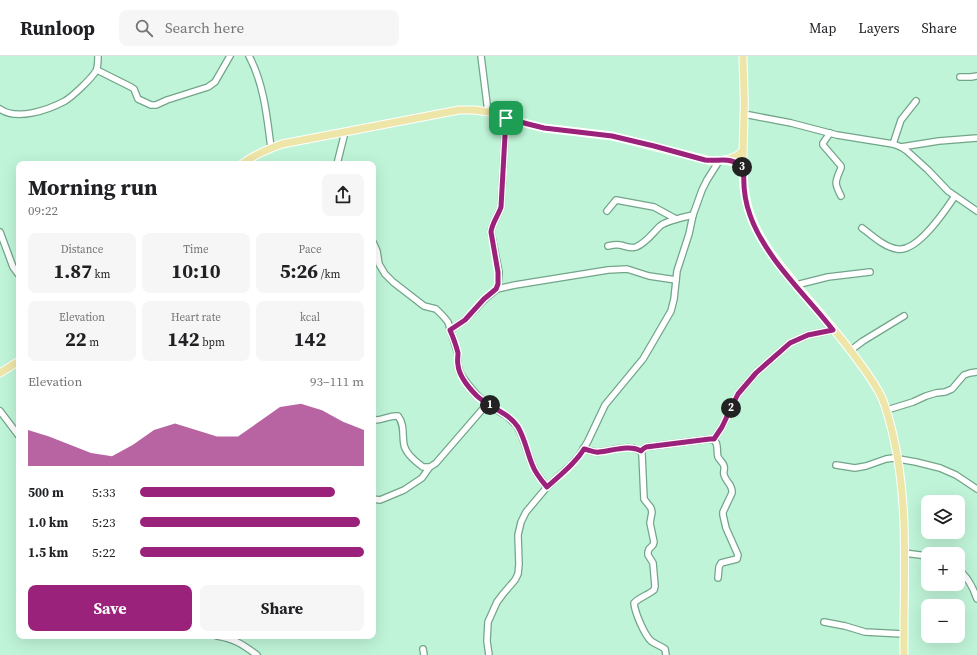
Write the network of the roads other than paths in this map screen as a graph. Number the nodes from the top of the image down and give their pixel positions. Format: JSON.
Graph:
{"nodes":[{"id":1,"x":98,"y":56,"type":"edge"},
{"id":2,"x":230,"y":56,"type":"edge"},
{"id":3,"x":249,"y":56,"type":"edge"},
{"id":4,"x":482,"y":56,"type":"edge"},
{"id":5,"x":743,"y":56,"type":"edge"},
{"id":6,"x":97,"y":70,"type":"junction"},
{"id":7,"x":977,"y":76,"type":"edge"},
{"id":8,"x":960,"y":77,"type":"dead end"},
{"id":9,"x":916,"y":101,"type":"dead end"},
{"id":10,"x":0,"y":109,"type":"edge"},
{"id":11,"x":488,"y":112,"type":"junction"},
{"id":12,"x":744,"y":114,"type":"junction"},
{"id":13,"x":506,"y":118,"type":"junction"},
{"id":14,"x":345,"y":132,"type":"junction"},
{"id":15,"x":830,"y":133,"type":"junction"},
{"id":16,"x":977,"y":138,"type":"edge"},
{"id":17,"x":893,"y":144,"type":"junction"},
{"id":18,"x":901,"y":147,"type":"junction"},
{"id":19,"x":271,"y":148,"type":"junction"},
{"id":20,"x":743,"y":150,"type":"junction"},
{"id":21,"x":722,"y":160,"type":"junction"},
{"id":22,"x":246,"y":161,"type":"edge"},
{"id":23,"x":338,"y":161,"type":"edge"},
{"id":24,"x":744,"y":170,"type":"junction"},
{"id":25,"x":841,"y":196,"type":"dead end"},
{"id":26,"x":955,"y":196,"type":"junction"},
{"id":27,"x":607,"y":210,"type":"dead end"},
{"id":28,"x":977,"y":211,"type":"edge"},
{"id":29,"x":693,"y":216,"type":"junction"},
{"id":30,"x":676,"y":220,"type":"junction"},
{"id":31,"x":862,"y":228,"type":"dead end"},
{"id":32,"x":0,"y":232,"type":"edge"},
{"id":33,"x":608,"y":246,"type":"dead end"},
{"id":34,"x":376,"y":249,"type":"edge"},
{"id":35,"x":16,"y":271,"type":"edge"},
{"id":36,"x":870,"y":272,"type":"dead end"},
{"id":37,"x":676,"y":280,"type":"junction"},
{"id":38,"x":796,"y":285,"type":"junction"},
{"id":39,"x":496,"y":289,"type":"junction"},
{"id":40,"x":904,"y":316,"type":"dead end"},
{"id":41,"x":450,"y":330,"type":"junction"},
{"id":42,"x":833,"y":330,"type":"junction"},
{"id":43,"x":851,"y":350,"type":"junction"},
{"id":44,"x":16,"y":363,"type":"edge"},
{"id":45,"x":977,"y":372,"type":"edge"},
{"id":46,"x":0,"y":373,"type":"edge"},
{"id":47,"x":487,"y":404,"type":"junction"},
{"id":48,"x":887,"y":410,"type":"junction"},
{"id":49,"x":0,"y":412,"type":"edge"},
{"id":50,"x":376,"y":420,"type":"edge"},
{"id":51,"x":16,"y":432,"type":"edge"},
{"id":52,"x":714,"y":439,"type":"junction"},
{"id":53,"x":584,"y":449,"type":"junction"},
{"id":54,"x":641,"y":451,"type":"junction"},
{"id":55,"x":898,"y":459,"type":"junction"},
{"id":56,"x":836,"y":464,"type":"dead end"},
{"id":57,"x":429,"y":468,"type":"junction"},
{"id":58,"x":547,"y":487,"type":"junction"},
{"id":59,"x":977,"y":489,"type":"edge"},
{"id":60,"x":376,"y":500,"type":"edge"},
{"id":61,"x":904,"y":553,"type":"junction"},
{"id":62,"x":921,"y":555,"type":"edge"},
{"id":63,"x":965,"y":576,"type":"edge"},
{"id":64,"x":718,"y":578,"type":"dead end"},
{"id":65,"x":977,"y":599,"type":"edge"},
{"id":66,"x":824,"y":622,"type":"dead end"},
{"id":67,"x":903,"y":634,"type":"junction"},
{"id":68,"x":232,"y":639,"type":"edge"},
{"id":69,"x":256,"y":655,"type":"edge"},
{"id":70,"x":489,"y":655,"type":"edge"},
{"id":71,"x":666,"y":655,"type":"edge"},
{"id":72,"x":904,"y":655,"type":"edge"}],
"edges":[{"from":1,"to":6,"type":"street"},
{"from":2,"to":6,"type":"street"},
{"from":3,"to":19,"type":"street"},
{"from":4,"to":11,"type":"street"},
{"from":5,"to":12,"type":"main road"},
{"from":6,"to":10,"type":"street"},
{"from":7,"to":8,"type":"street"},
{"from":9,"to":17,"type":"street"},
{"from":11,"to":13,"type":"main road"},
{"from":11,"to":14,"type":"main road"},
{"from":12,"to":15,"type":"street"},
{"from":12,"to":20,"type":"main road"},
{"from":13,"to":21,"type":"main road"},
{"from":13,"to":39,"type":"street"},
{"from":14,"to":19,"type":"main road"},
{"from":14,"to":23,"type":"street"},
{"from":15,"to":17,"type":"street"},
{"from":15,"to":25,"type":"street"},
{"from":16,"to":18,"type":"street"},
{"from":17,"to":18,"type":"street"},
{"from":18,"to":26,"type":"street"},
{"from":19,"to":22,"type":"main road"},
{"from":20,"to":21,"type":"main road"},
{"from":20,"to":24,"type":"main road"},
{"from":21,"to":24,"type":"main road"},
{"from":21,"to":29,"type":"street"},
{"from":24,"to":38,"type":"main road"},
{"from":26,"to":28,"type":"street"},
{"from":26,"to":31,"type":"street"},
{"from":27,"to":30,"type":"street"},
{"from":29,"to":30,"type":"street"},
{"from":29,"to":37,"type":"street"},
{"from":30,"to":33,"type":"street"},
{"from":32,"to":35,"type":"street"},
{"from":34,"to":41,"type":"street"},
{"from":36,"to":38,"type":"street"},
{"from":37,"to":39,"type":"street"},
{"from":37,"to":53,"type":"street"},
{"from":38,"to":42,"type":"main road"},
{"from":39,"to":41,"type":"street"},
{"from":40,"to":43,"type":"street"},
{"from":41,"to":47,"type":"street"},
{"from":42,"to":43,"type":"main road"},
{"from":42,"to":52,"type":"street"},
{"from":43,"to":48,"type":"main road"},
{"from":44,"to":46,"type":"main road"},
{"from":45,"to":48,"type":"street"},
{"from":47,"to":57,"type":"street"},
{"from":47,"to":58,"type":"street"},
{"from":48,"to":55,"type":"main road"},
{"from":49,"to":51,"type":"street"},
{"from":50,"to":57,"type":"street"},
{"from":52,"to":54,"type":"street"},
{"from":52,"to":64,"type":"street"},
{"from":53,"to":54,"type":"street"},
{"from":53,"to":58,"type":"street"},
{"from":54,"to":71,"type":"street"},
{"from":55,"to":56,"type":"street"},
{"from":55,"to":59,"type":"street"},
{"from":55,"to":61,"type":"main road"},
{"from":57,"to":60,"type":"street"},
{"from":58,"to":70,"type":"street"},
{"from":61,"to":62,"type":"street"},
{"from":61,"to":67,"type":"main road"},
{"from":63,"to":65,"type":"street"},
{"from":66,"to":67,"type":"street"},
{"from":67,"to":72,"type":"main road"},
{"from":68,"to":69,"type":"street"}]}
